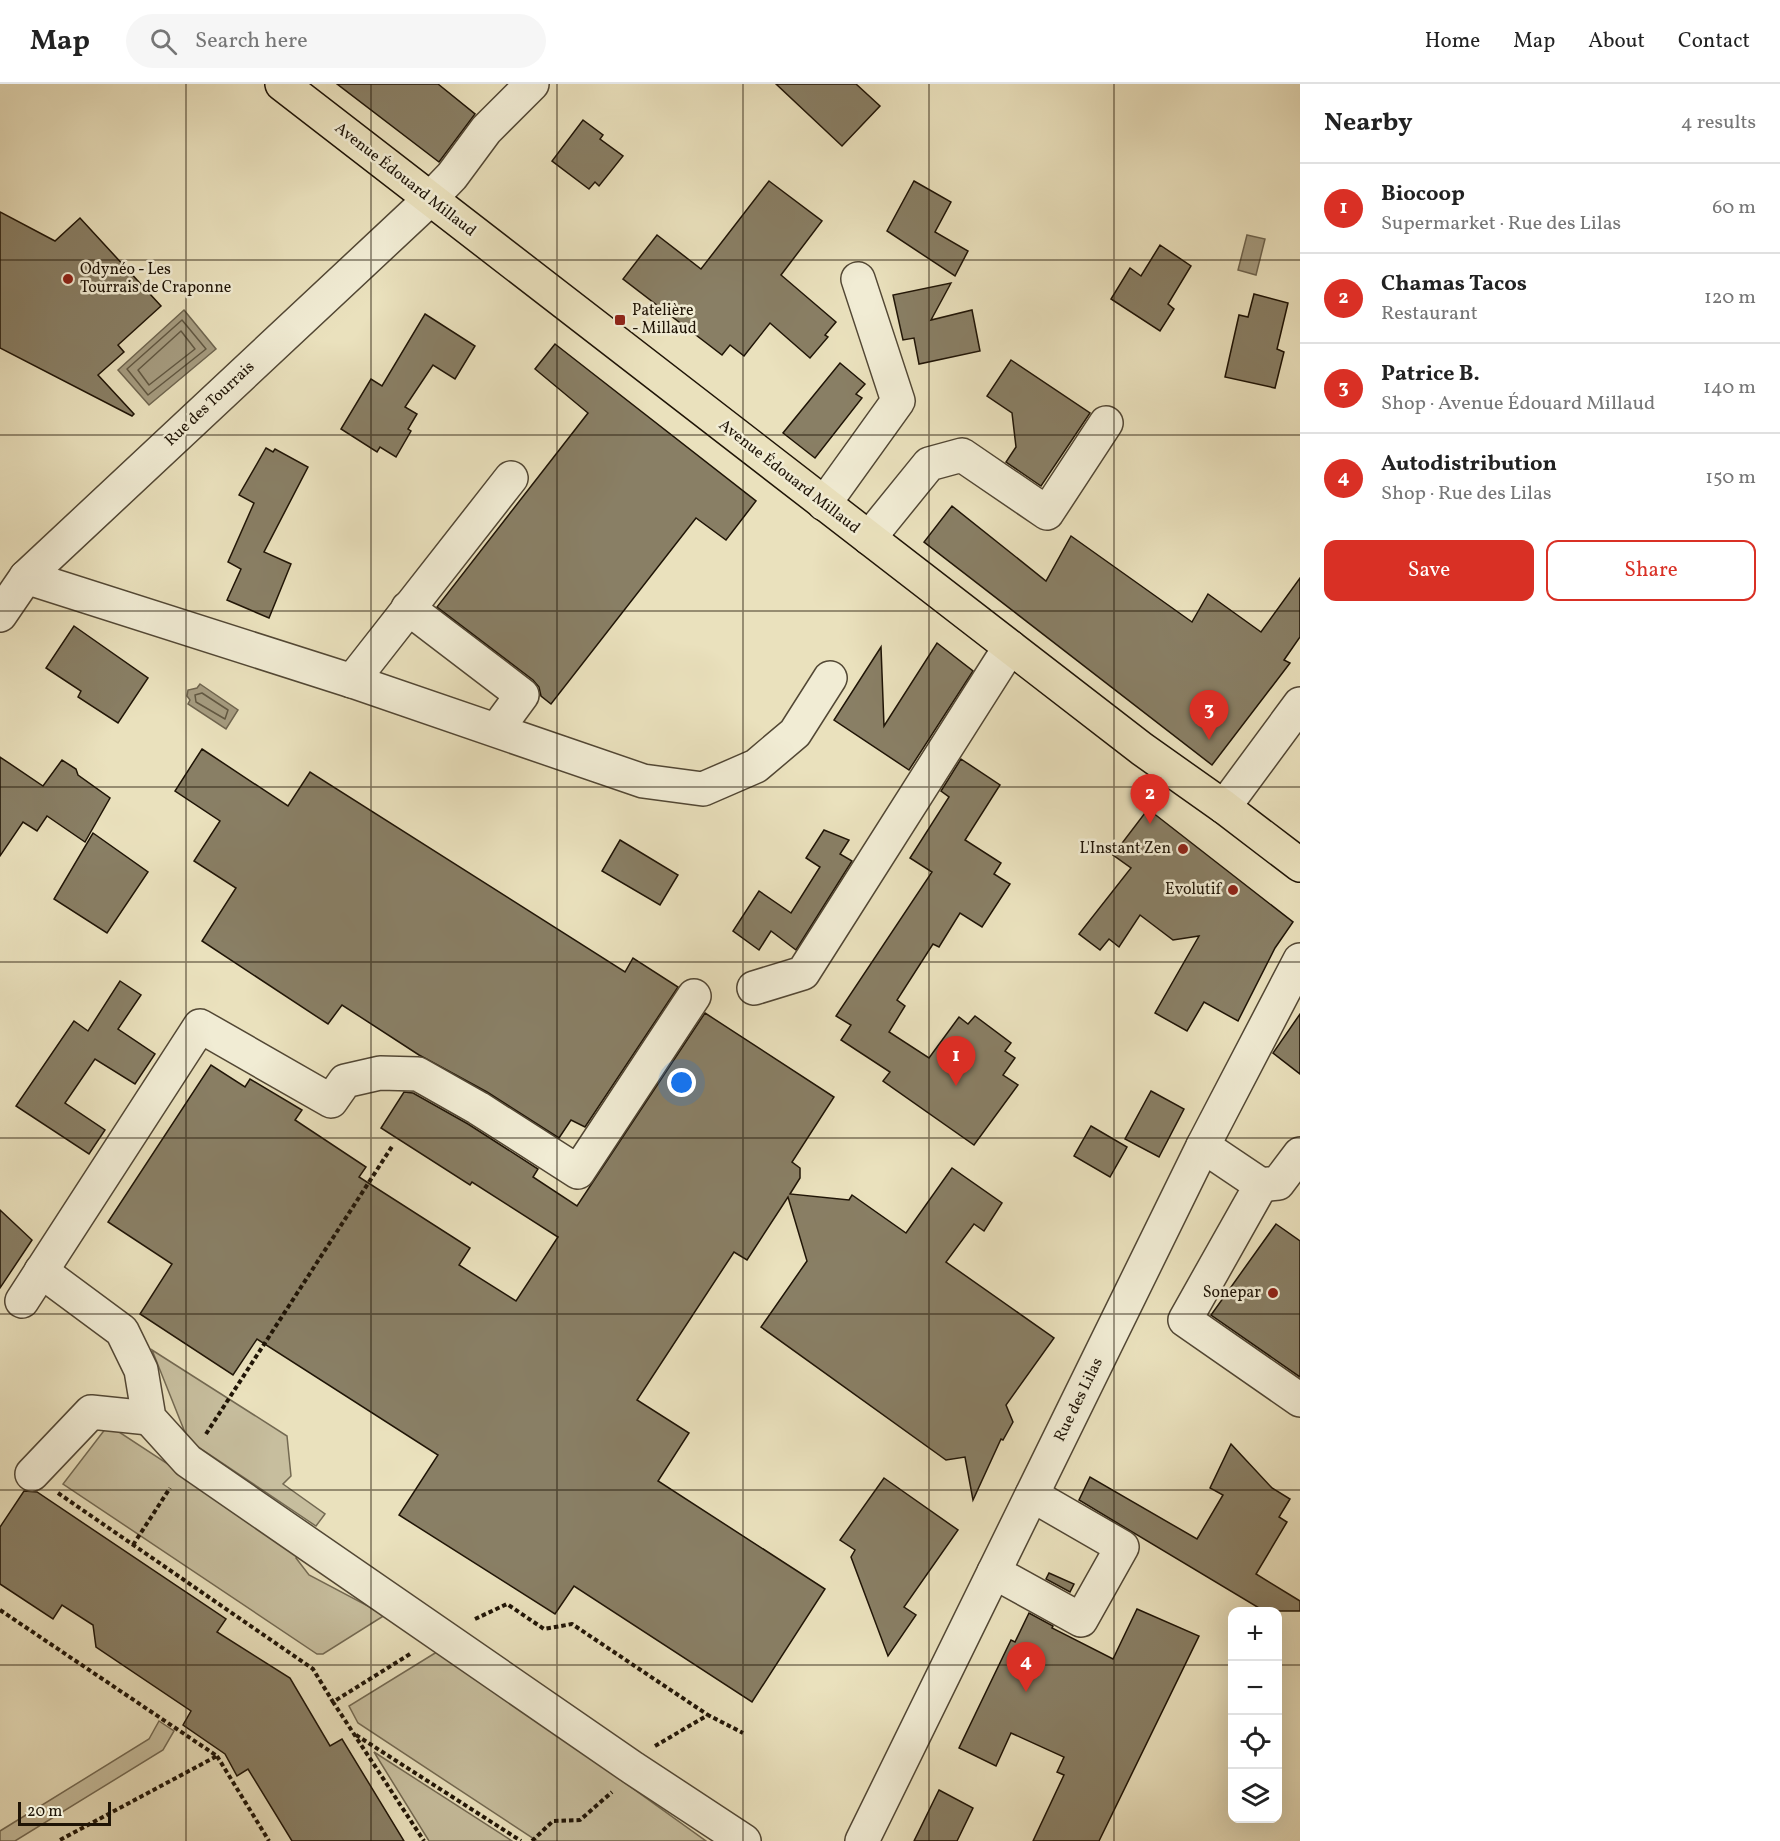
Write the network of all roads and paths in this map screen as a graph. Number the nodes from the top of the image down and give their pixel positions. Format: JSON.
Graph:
{"nodes":[{"id":1,"x":282,"y":84,"type":"edge"},
{"id":2,"x":532,"y":84,"type":"edge"},
{"id":3,"x":429,"y":200,"type":"junction"},
{"id":4,"x":858,"y":279,"type":"dead end"},
{"id":5,"x":1106,"y":423,"type":"dead end"},
{"id":6,"x":511,"y":478,"type":"dead end"},
{"id":7,"x":824,"y":504,"type":"junction"},
{"id":8,"x":869,"y":538,"type":"junction"},
{"id":9,"x":26,"y":577,"type":"junction"},
{"id":10,"x":408,"y":608,"type":"junction"},
{"id":11,"x":0,"y":615,"type":"edge"},
{"id":12,"x":1010,"y":647,"type":"junction"},
{"id":13,"x":830,"y":678,"type":"dead end"},
{"id":14,"x":351,"y":681,"type":"junction"},
{"id":15,"x":1300,"y":704,"type":"edge"},
{"id":16,"x":497,"y":729,"type":"junction"},
{"id":17,"x":1224,"y":807,"type":"junction"},
{"id":18,"x":1300,"y":866,"type":"edge"},
{"id":19,"x":1300,"y":960,"type":"edge"},
{"id":20,"x":754,"y":988,"type":"dead end"},
{"id":21,"x":694,"y":996,"type":"dead end"},
{"id":22,"x":393,"y":1145,"type":"dead end"},
{"id":23,"x":1203,"y":1146,"type":"junction"},
{"id":24,"x":1300,"y":1155,"type":"edge"},
{"id":25,"x":1261,"y":1185,"type":"junction"},
{"id":26,"x":41,"y":1271,"type":"junction"},
{"id":27,"x":22,"y":1301,"type":"dead end"},
{"id":28,"x":1300,"y":1400,"type":"edge"},
{"id":29,"x":149,"y":1418,"type":"junction"},
{"id":30,"x":188,"y":1461,"type":"junction"},
{"id":31,"x":32,"y":1474,"type":"joint"},
{"id":32,"x":1032,"y":1495,"type":"junction"},
{"id":33,"x":133,"y":1545,"type":"junction"},
{"id":34,"x":994,"y":1572,"type":"junction"},
{"id":35,"x":0,"y":1610,"type":"edge"},
{"id":36,"x":442,"y":1634,"type":"junction"},
{"id":37,"x":333,"y":1701,"type":"junction"},
{"id":38,"x":708,"y":1715,"type":"dead end"},
{"id":39,"x":353,"y":1733,"type":"junction"},
{"id":40,"x":217,"y":1756,"type":"junction"},
{"id":41,"x":58,"y":1841,"type":"edge"},
{"id":42,"x":268,"y":1841,"type":"edge"},
{"id":43,"x":424,"y":1841,"type":"edge"},
{"id":44,"x":521,"y":1841,"type":"edge"},
{"id":45,"x":744,"y":1841,"type":"edge"},
{"id":46,"x":862,"y":1841,"type":"edge"}],
"edges":[{"from":1,"to":3,"type":"main road","name":"Avenue Édouard Millaud"},
{"from":2,"to":3,"type":"street","name":"Rue des Tourrais"},
{"from":3,"to":7,"type":"main road","name":"Avenue Édouard Millaud"},
{"from":3,"to":9,"type":"street","name":"Rue des Tourrais"},
{"from":4,"to":7,"type":"street"},
{"from":5,"to":8,"type":"street"},
{"from":6,"to":10,"type":"street"},
{"from":7,"to":8,"type":"main road","name":"Avenue Édouard Millaud"},
{"from":8,"to":12,"type":"main road","name":"Avenue Édouard Millaud"},
{"from":9,"to":11,"type":"street","name":"Rue des Tourrais"},
{"from":9,"to":14,"type":"street"},
{"from":10,"to":14,"type":"street"},
{"from":10,"to":16,"type":"street"},
{"from":12,"to":17,"type":"main road","name":"Avenue Édouard Millaud"},
{"from":12,"to":20,"type":"street"},
{"from":13,"to":16,"type":"street"},
{"from":14,"to":16,"type":"street"},
{"from":15,"to":17,"type":"street"},
{"from":17,"to":18,"type":"main road","name":"Avenue Édouard Millaud"},
{"from":19,"to":23,"type":"street","name":"Rue des Lilas"},
{"from":21,"to":26,"type":"street"},
{"from":22,"to":30,"type":"path"},
{"from":23,"to":25,"type":"street"},
{"from":23,"to":32,"type":"street","name":"Rue des Lilas"},
{"from":24,"to":25,"type":"street"},
{"from":25,"to":28,"type":"street"},
{"from":26,"to":27,"type":"street"},
{"from":26,"to":29,"type":"street"},
{"from":29,"to":30,"type":"street"},
{"from":29,"to":31,"type":"street"},
{"from":30,"to":33,"type":"path"},
{"from":30,"to":36,"type":"street"},
{"from":31,"to":33,"type":"path"},
{"from":32,"to":34,"type":"street","name":"Rue des Lilas"},
{"from":32,"to":34,"type":"street"},
{"from":33,"to":37,"type":"path"},
{"from":34,"to":46,"type":"street","name":"Rue des Lilas"},
{"from":35,"to":40,"type":"path"},
{"from":36,"to":37,"type":"path"},
{"from":36,"to":38,"type":"path"},
{"from":36,"to":45,"type":"street"},
{"from":37,"to":39,"type":"path"},
{"from":39,"to":43,"type":"path"},
{"from":39,"to":44,"type":"path"},
{"from":40,"to":41,"type":"path"},
{"from":40,"to":42,"type":"path"}]}
